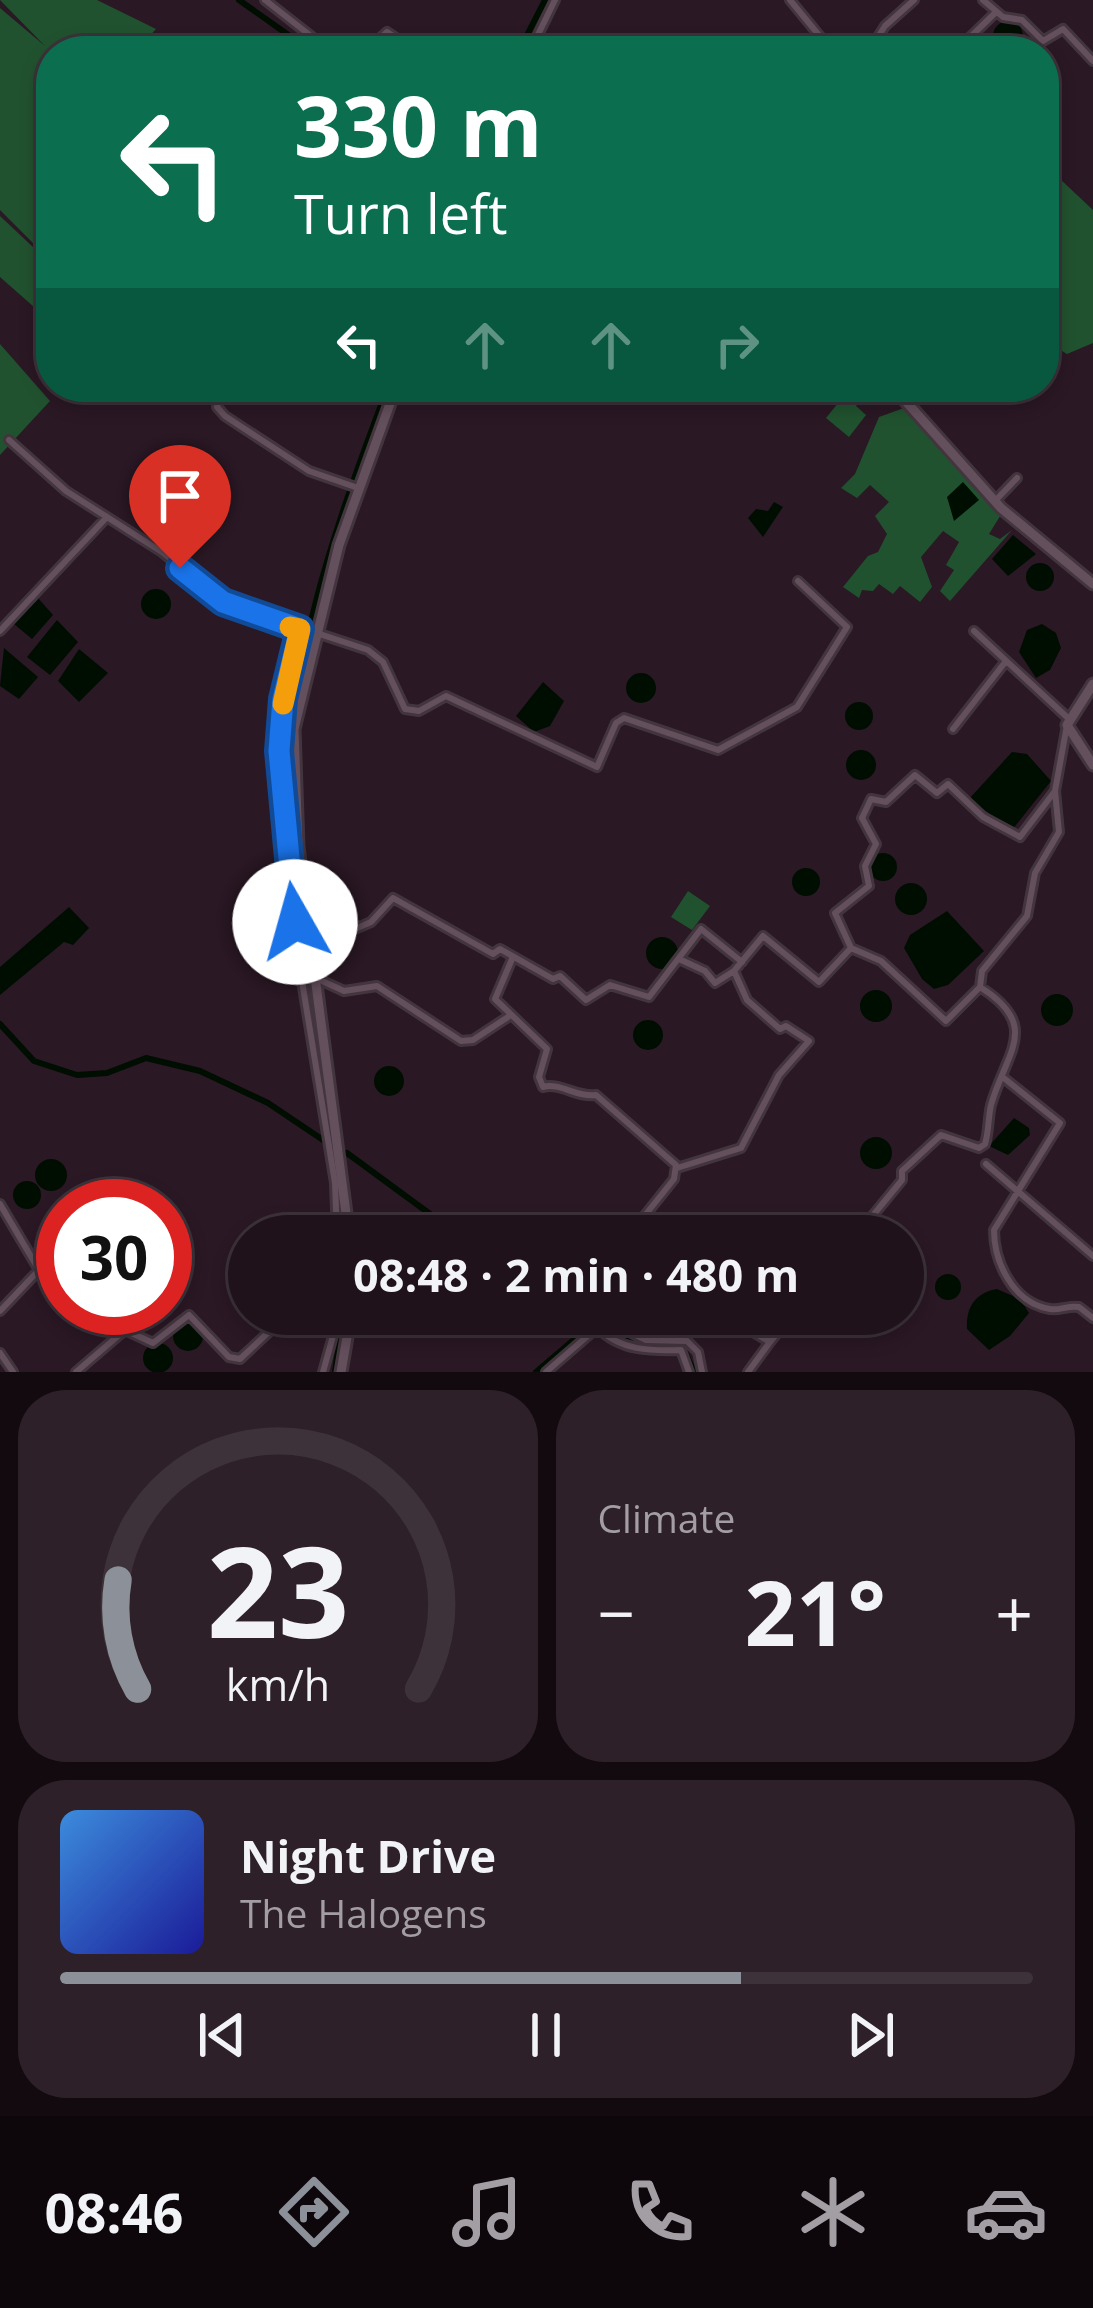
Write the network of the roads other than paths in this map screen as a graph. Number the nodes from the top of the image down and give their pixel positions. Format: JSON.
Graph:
{"nodes":[{"id":1,"x":265,"y":0,"type":"edge"},
{"id":2,"x":555,"y":0,"type":"edge"},
{"id":3,"x":790,"y":0,"type":"edge"},
{"id":4,"x":914,"y":0,"type":"edge"},
{"id":5,"x":983,"y":0,"type":"edge"},
{"id":6,"x":996,"y":12,"type":"junction"},
{"id":7,"x":311,"y":36,"type":"edge"},
{"id":8,"x":537,"y":36,"type":"edge"},
{"id":9,"x":820,"y":36,"type":"edge"},
{"id":10,"x":879,"y":36,"type":"edge"},
{"id":11,"x":971,"y":36,"type":"edge"},
{"id":12,"x":1038,"y":36,"type":"edge"},
{"id":13,"x":1051,"y":36,"type":"edge"},
{"id":14,"x":1093,"y":61,"type":"edge"},
{"id":15,"x":218,"y":402,"type":"edge"},
{"id":16,"x":390,"y":402,"type":"edge"},
{"id":17,"x":906,"y":402,"type":"edge"},
{"id":18,"x":9,"y":440,"type":"dead end"},
{"id":19,"x":1017,"y":478,"type":"dead end"},
{"id":20,"x":358,"y":488,"type":"junction"},
{"id":21,"x":994,"y":501,"type":"junction"},
{"id":22,"x":107,"y":517,"type":"junction"},
{"id":23,"x":1093,"y":563,"type":"edge"},
{"id":24,"x":1082,"y":578,"type":"junction"},
{"id":25,"x":798,"y":581,"type":"dead end"},
{"id":26,"x":1093,"y":584,"type":"edge"},
{"id":27,"x":300,"y":629,"type":"junction"},
{"id":28,"x":0,"y":631,"type":"edge"},
{"id":29,"x":974,"y":631,"type":"dead end"},
{"id":30,"x":318,"y":633,"type":"junction"},
{"id":31,"x":1006,"y":661,"type":"junction"},
{"id":32,"x":1093,"y":684,"type":"edge"},
{"id":33,"x":1068,"y":722,"type":"junction"},
{"id":34,"x":953,"y":729,"type":"dead end"},
{"id":35,"x":1093,"y":764,"type":"edge"},
{"id":36,"x":1055,"y":791,"type":"junction"},
{"id":37,"x":313,"y":947,"type":"junction"},
{"id":38,"x":851,"y":948,"type":"junction"},
{"id":39,"x":512,"y":958,"type":"junction"},
{"id":40,"x":679,"y":959,"type":"junction"},
{"id":41,"x":742,"y":962,"type":"junction"},
{"id":42,"x":734,"y":970,"type":"junction"},
{"id":43,"x":318,"y":979,"type":"junction"},
{"id":44,"x":980,"y":987,"type":"junction"},
{"id":45,"x":509,"y":1016,"type":"junction"},
{"id":46,"x":1005,"y":1079,"type":"junction"},
{"id":47,"x":986,"y":1164,"type":"dead end"},
{"id":48,"x":677,"y":1168,"type":"junction"},
{"id":49,"x":1018,"y":1190,"type":"junction"},
{"id":50,"x":0,"y":1204,"type":"edge"},
{"id":51,"x":337,"y":1215,"type":"edge"},
{"id":52,"x":347,"y":1215,"type":"edge"},
{"id":53,"x":644,"y":1215,"type":"edge"},
{"id":54,"x":873,"y":1215,"type":"edge"},
{"id":55,"x":1093,"y":1256,"type":"edge"},
{"id":56,"x":0,"y":1311,"type":"edge"},
{"id":57,"x":1093,"y":1318,"type":"edge"},
{"id":58,"x":266,"y":1335,"type":"edge"},
{"id":59,"x":333,"y":1335,"type":"edge"},
{"id":60,"x":347,"y":1335,"type":"edge"},
{"id":61,"x":588,"y":1335,"type":"edge"},
{"id":62,"x":608,"y":1335,"type":"edge"},
{"id":63,"x":636,"y":1335,"type":"edge"},
{"id":64,"x":758,"y":1335,"type":"edge"},
{"id":65,"x":776,"y":1335,"type":"edge"},
{"id":66,"x":770,"y":1342,"type":"junction"},
{"id":67,"x":0,"y":1353,"type":"edge"},
{"id":68,"x":13,"y":1372,"type":"edge"},
{"id":69,"x":76,"y":1372,"type":"edge"},
{"id":70,"x":323,"y":1372,"type":"edge"},
{"id":71,"x":341,"y":1372,"type":"edge"},
{"id":72,"x":546,"y":1372,"type":"edge"},
{"id":73,"x":688,"y":1372,"type":"edge"},
{"id":74,"x":702,"y":1372,"type":"edge"},
{"id":75,"x":748,"y":1372,"type":"edge"}],
"edges":[{"from":1,"to":7,"type":"street"},
{"from":2,"to":8,"type":"street"},
{"from":3,"to":9,"type":"street"},
{"from":4,"to":10,"type":"street"},
{"from":5,"to":6,"type":"street"},
{"from":6,"to":11,"type":"street"},
{"from":6,"to":12,"type":"street"},
{"from":13,"to":14,"type":"street"},
{"from":15,"to":20,"type":"street"},
{"from":16,"to":20,"type":"street"},
{"from":17,"to":21,"type":"street"},
{"from":18,"to":22,"type":"street"},
{"from":19,"to":21,"type":"street"},
{"from":20,"to":30,"type":"street"},
{"from":21,"to":24,"type":"street"},
{"from":22,"to":27,"type":"street"},
{"from":22,"to":28,"type":"street"},
{"from":23,"to":24,"type":"street"},
{"from":24,"to":26,"type":"street"},
{"from":25,"to":30,"type":"street"},
{"from":27,"to":30,"type":"street"},
{"from":27,"to":51,"type":"street"},
{"from":29,"to":31,"type":"street"},
{"from":30,"to":37,"type":"street"},
{"from":31,"to":33,"type":"street"},
{"from":31,"to":34,"type":"street"},
{"from":32,"to":33,"type":"street"},
{"from":33,"to":35,"type":"street"},
{"from":33,"to":36,"type":"street"},
{"from":36,"to":38,"type":"street"},
{"from":36,"to":44,"type":"street"},
{"from":37,"to":39,"type":"street"},
{"from":37,"to":43,"type":"street"},
{"from":38,"to":41,"type":"street"},
{"from":38,"to":44,"type":"street"},
{"from":39,"to":40,"type":"street"},
{"from":39,"to":45,"type":"street"},
{"from":40,"to":41,"type":"street"},
{"from":40,"to":42,"type":"street"},
{"from":41,"to":42,"type":"street"},
{"from":42,"to":48,"type":"street"},
{"from":43,"to":45,"type":"street"},
{"from":43,"to":52,"type":"street"},
{"from":44,"to":46,"type":"street"},
{"from":45,"to":48,"type":"street"},
{"from":46,"to":49,"type":"street"},
{"from":46,"to":54,"type":"street"},
{"from":47,"to":49,"type":"street"},
{"from":48,"to":53,"type":"street"},
{"from":49,"to":55,"type":"street"},
{"from":49,"to":57,"type":"street"},
{"from":50,"to":56,"type":"street"},
{"from":58,"to":69,"type":"street"},
{"from":59,"to":70,"type":"street"},
{"from":60,"to":71,"type":"street"},
{"from":61,"to":72,"type":"street"},
{"from":62,"to":73,"type":"street"},
{"from":63,"to":74,"type":"street"},
{"from":64,"to":66,"type":"street"},
{"from":65,"to":66,"type":"street"},
{"from":66,"to":75,"type":"street"},
{"from":67,"to":68,"type":"street"}]}
